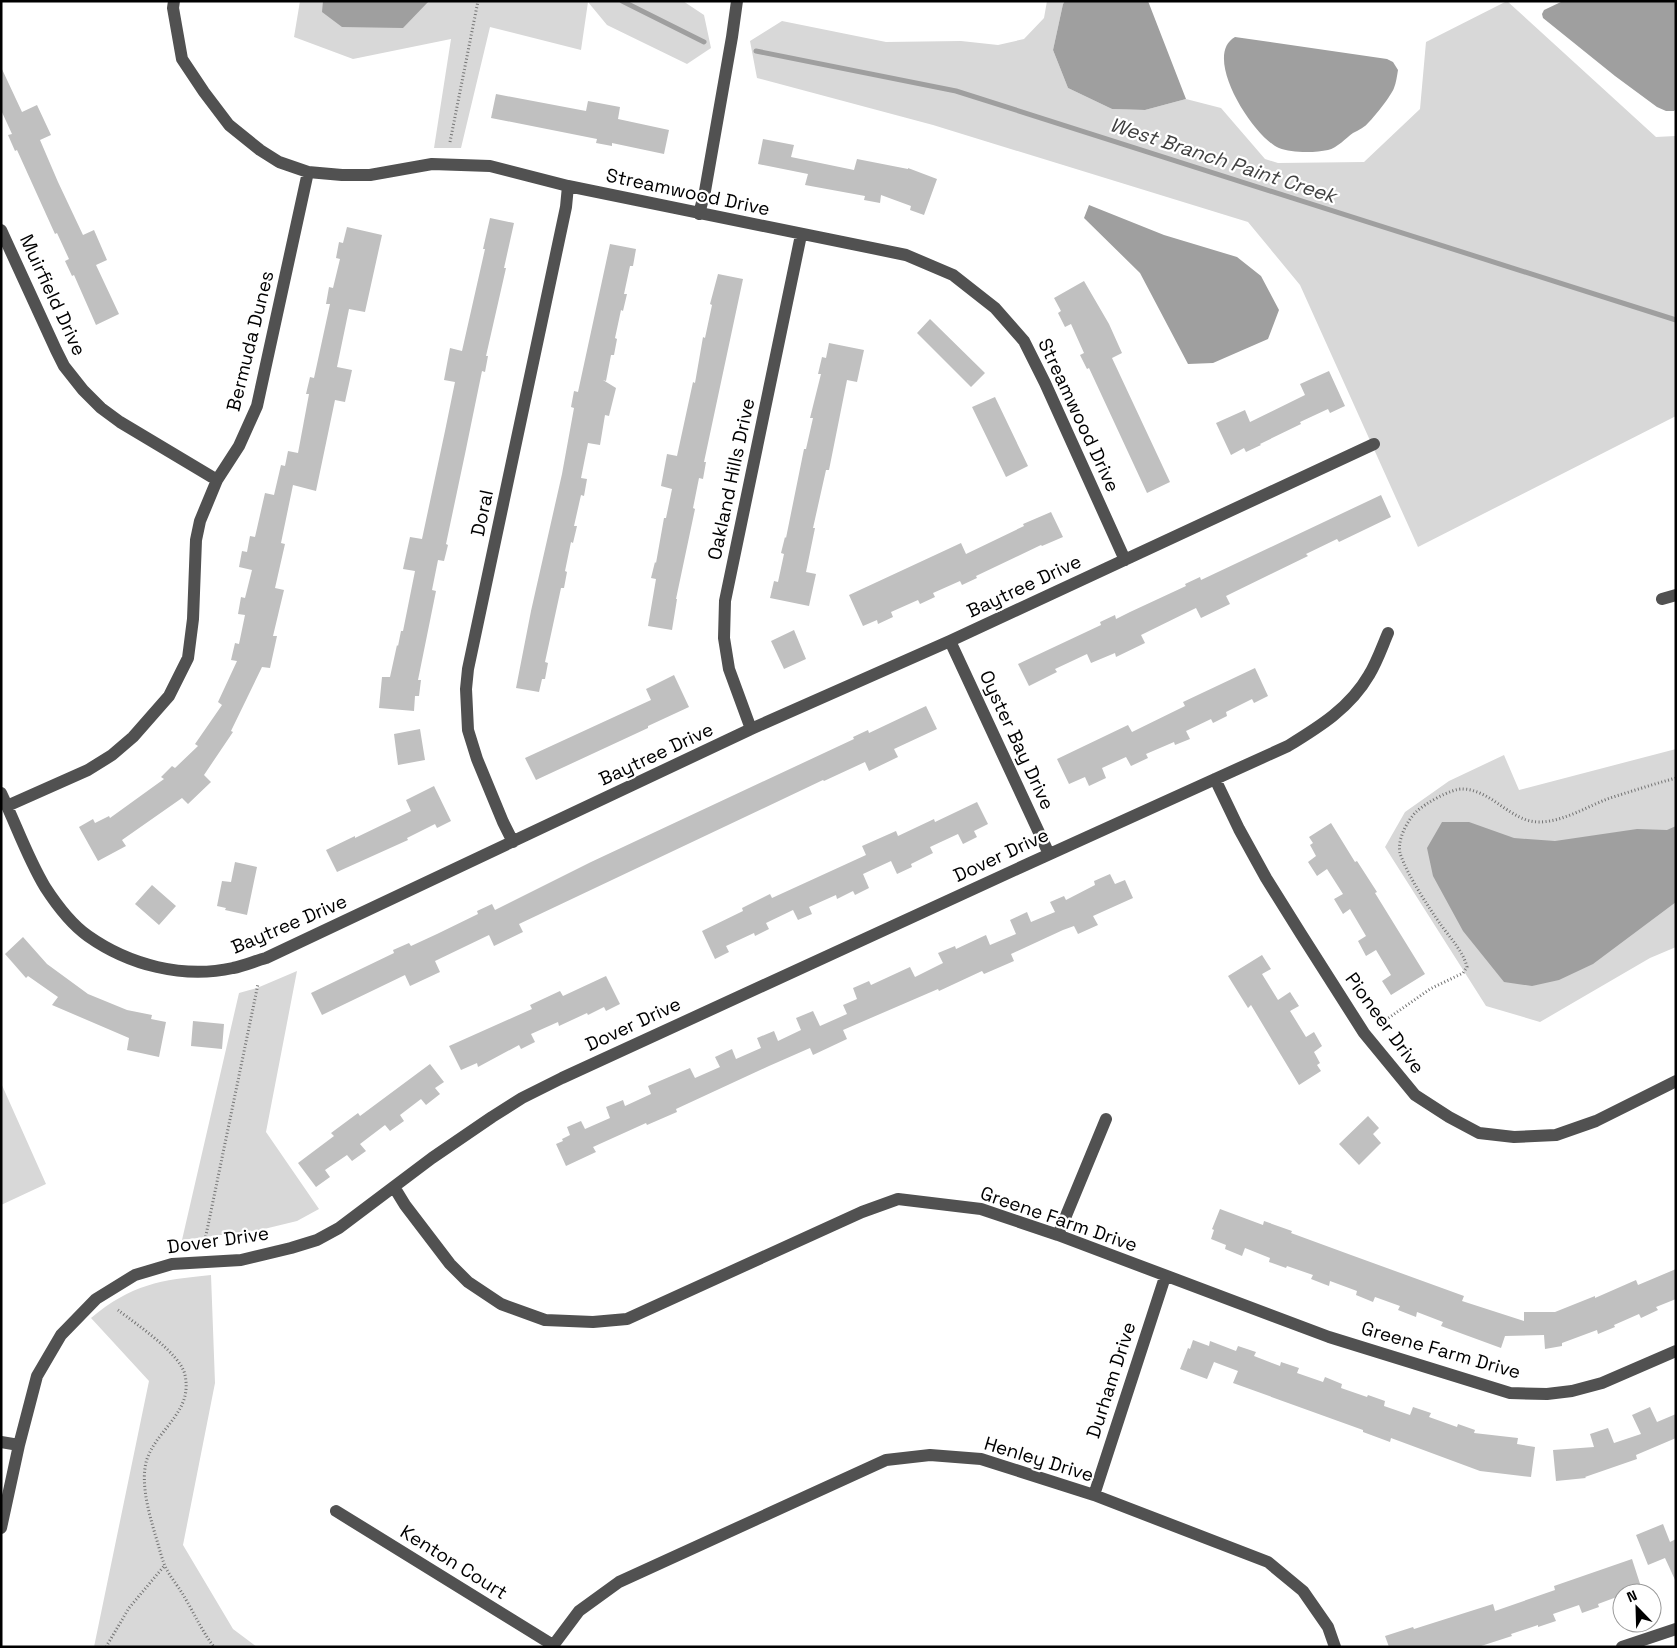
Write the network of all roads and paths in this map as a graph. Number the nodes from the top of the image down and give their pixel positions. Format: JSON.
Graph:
{"nodes":[{"id":1,"x":174,"y":1,"type":"edge"},
{"id":2,"x":478,"y":1,"type":"edge"},
{"id":3,"x":737,"y":1,"type":"edge"},
{"id":4,"x":450,"y":142,"type":"dead end"},
{"id":5,"x":308,"y":172,"type":"junction"},
{"id":6,"x":568,"y":186,"type":"junction"},
{"id":7,"x":699,"y":214,"type":"junction"},
{"id":8,"x":1,"y":230,"type":"edge"},
{"id":9,"x":801,"y":235,"type":"junction"},
{"id":10,"x":1374,"y":444,"type":"dead end"},
{"id":11,"x":216,"y":480,"type":"junction"},
{"id":12,"x":1125,"y":560,"type":"junction"},
{"id":13,"x":1676,"y":595,"type":"edge"},
{"id":14,"x":1662,"y":599,"type":"dead end"},
{"id":15,"x":1388,"y":633,"type":"dead end"},
{"id":16,"x":950,"y":641,"type":"junction"},
{"id":17,"x":751,"y":729,"type":"junction"},
{"id":18,"x":1676,"y":778,"type":"edge"},
{"id":19,"x":1215,"y":779,"type":"junction"},
{"id":20,"x":1,"y":793,"type":"edge"},
{"id":21,"x":7,"y":806,"type":"junction"},
{"id":22,"x":513,"y":842,"type":"junction"},
{"id":23,"x":1049,"y":854,"type":"junction"},
{"id":24,"x":258,"y":984,"type":"dead end"},
{"id":25,"x":1364,"y":1033,"type":"junction"},
{"id":26,"x":1676,"y":1081,"type":"edge"},
{"id":27,"x":1106,"y":1119,"type":"dead end"},
{"id":28,"x":394,"y":1187,"type":"junction"},
{"id":29,"x":1058,"y":1235,"type":"junction"},
{"id":30,"x":205,"y":1240,"type":"dead end"},
{"id":31,"x":1165,"y":1277,"type":"junction"},
{"id":32,"x":118,"y":1310,"type":"dead end"},
{"id":33,"x":1676,"y":1351,"type":"edge"},
{"id":34,"x":1,"y":1442,"type":"edge"},
{"id":35,"x":19,"y":1445,"type":"junction"},
{"id":36,"x":1094,"y":1495,"type":"junction"},
{"id":37,"x":336,"y":1511,"type":"dead end"},
{"id":38,"x":1,"y":1528,"type":"edge"},
{"id":39,"x":165,"y":1566,"type":"junction"},
{"id":40,"x":1676,"y":1629,"type":"edge"},
{"id":41,"x":552,"y":1646,"type":"edge"},
{"id":42,"x":106,"y":1647,"type":"edge"},
{"id":43,"x":214,"y":1647,"type":"edge"},
{"id":44,"x":1335,"y":1647,"type":"edge"},
{"id":45,"x":1622,"y":1647,"type":"edge"}],
"edges":[{"from":1,"to":5,"type":"street","name":"Streamwood Drive"},
{"from":2,"to":4,"type":"path"},
{"from":3,"to":7,"type":"street"},
{"from":5,"to":6,"type":"street","name":"Streamwood Drive"},
{"from":5,"to":11,"type":"street","name":"Bermuda Dunes"},
{"from":6,"to":7,"type":"street","name":"Streamwood Drive"},
{"from":6,"to":22,"type":"street","name":"Doral"},
{"from":7,"to":9,"type":"street","name":"Streamwood Drive"},
{"from":8,"to":11,"type":"street","name":"Muirfield Drive"},
{"from":9,"to":12,"type":"street","name":"Streamwood Drive"},
{"from":9,"to":17,"type":"street","name":"Oakland Hills Drive"},
{"from":10,"to":12,"type":"street","name":"Baytree Drive"},
{"from":11,"to":21,"type":"street","name":"Bermuda Dunes"},
{"from":12,"to":16,"type":"street","name":"Baytree Drive"},
{"from":13,"to":14,"type":"street"},
{"from":15,"to":19,"type":"street","name":"Dover Drive"},
{"from":16,"to":17,"type":"street","name":"Baytree Drive"},
{"from":16,"to":23,"type":"street","name":"Oyster Bay Drive"},
{"from":17,"to":22,"type":"street","name":"Baytree Drive"},
{"from":18,"to":25,"type":"path"},
{"from":19,"to":23,"type":"street","name":"Dover Drive"},
{"from":19,"to":25,"type":"street","name":"Pioneer Drive"},
{"from":20,"to":21,"type":"street","name":"Baytree Drive"},
{"from":21,"to":22,"type":"street","name":"Baytree Drive"},
{"from":23,"to":28,"type":"street","name":"Dover Drive"},
{"from":24,"to":30,"type":"path"},
{"from":25,"to":26,"type":"street","name":"Pioneer Drive"},
{"from":27,"to":29,"type":"street"},
{"from":28,"to":29,"type":"street","name":"Greene Farm Drive"},
{"from":28,"to":35,"type":"street","name":"Dover Drive"},
{"from":29,"to":31,"type":"street","name":"Greene Farm Drive"},
{"from":31,"to":33,"type":"street","name":"Greene Farm Drive"},
{"from":31,"to":36,"type":"street","name":"Durham Drive"},
{"from":32,"to":39,"type":"path"},
{"from":34,"to":35,"type":"street"},
{"from":35,"to":38,"type":"street","name":"Dover Drive"},
{"from":36,"to":41,"type":"street","name":"Henley Drive"},
{"from":36,"to":44,"type":"street","name":"Henley Drive"},
{"from":37,"to":41,"type":"street","name":"Kenton Court"},
{"from":39,"to":42,"type":"path"},
{"from":39,"to":43,"type":"path"},
{"from":40,"to":45,"type":"street"}]}
